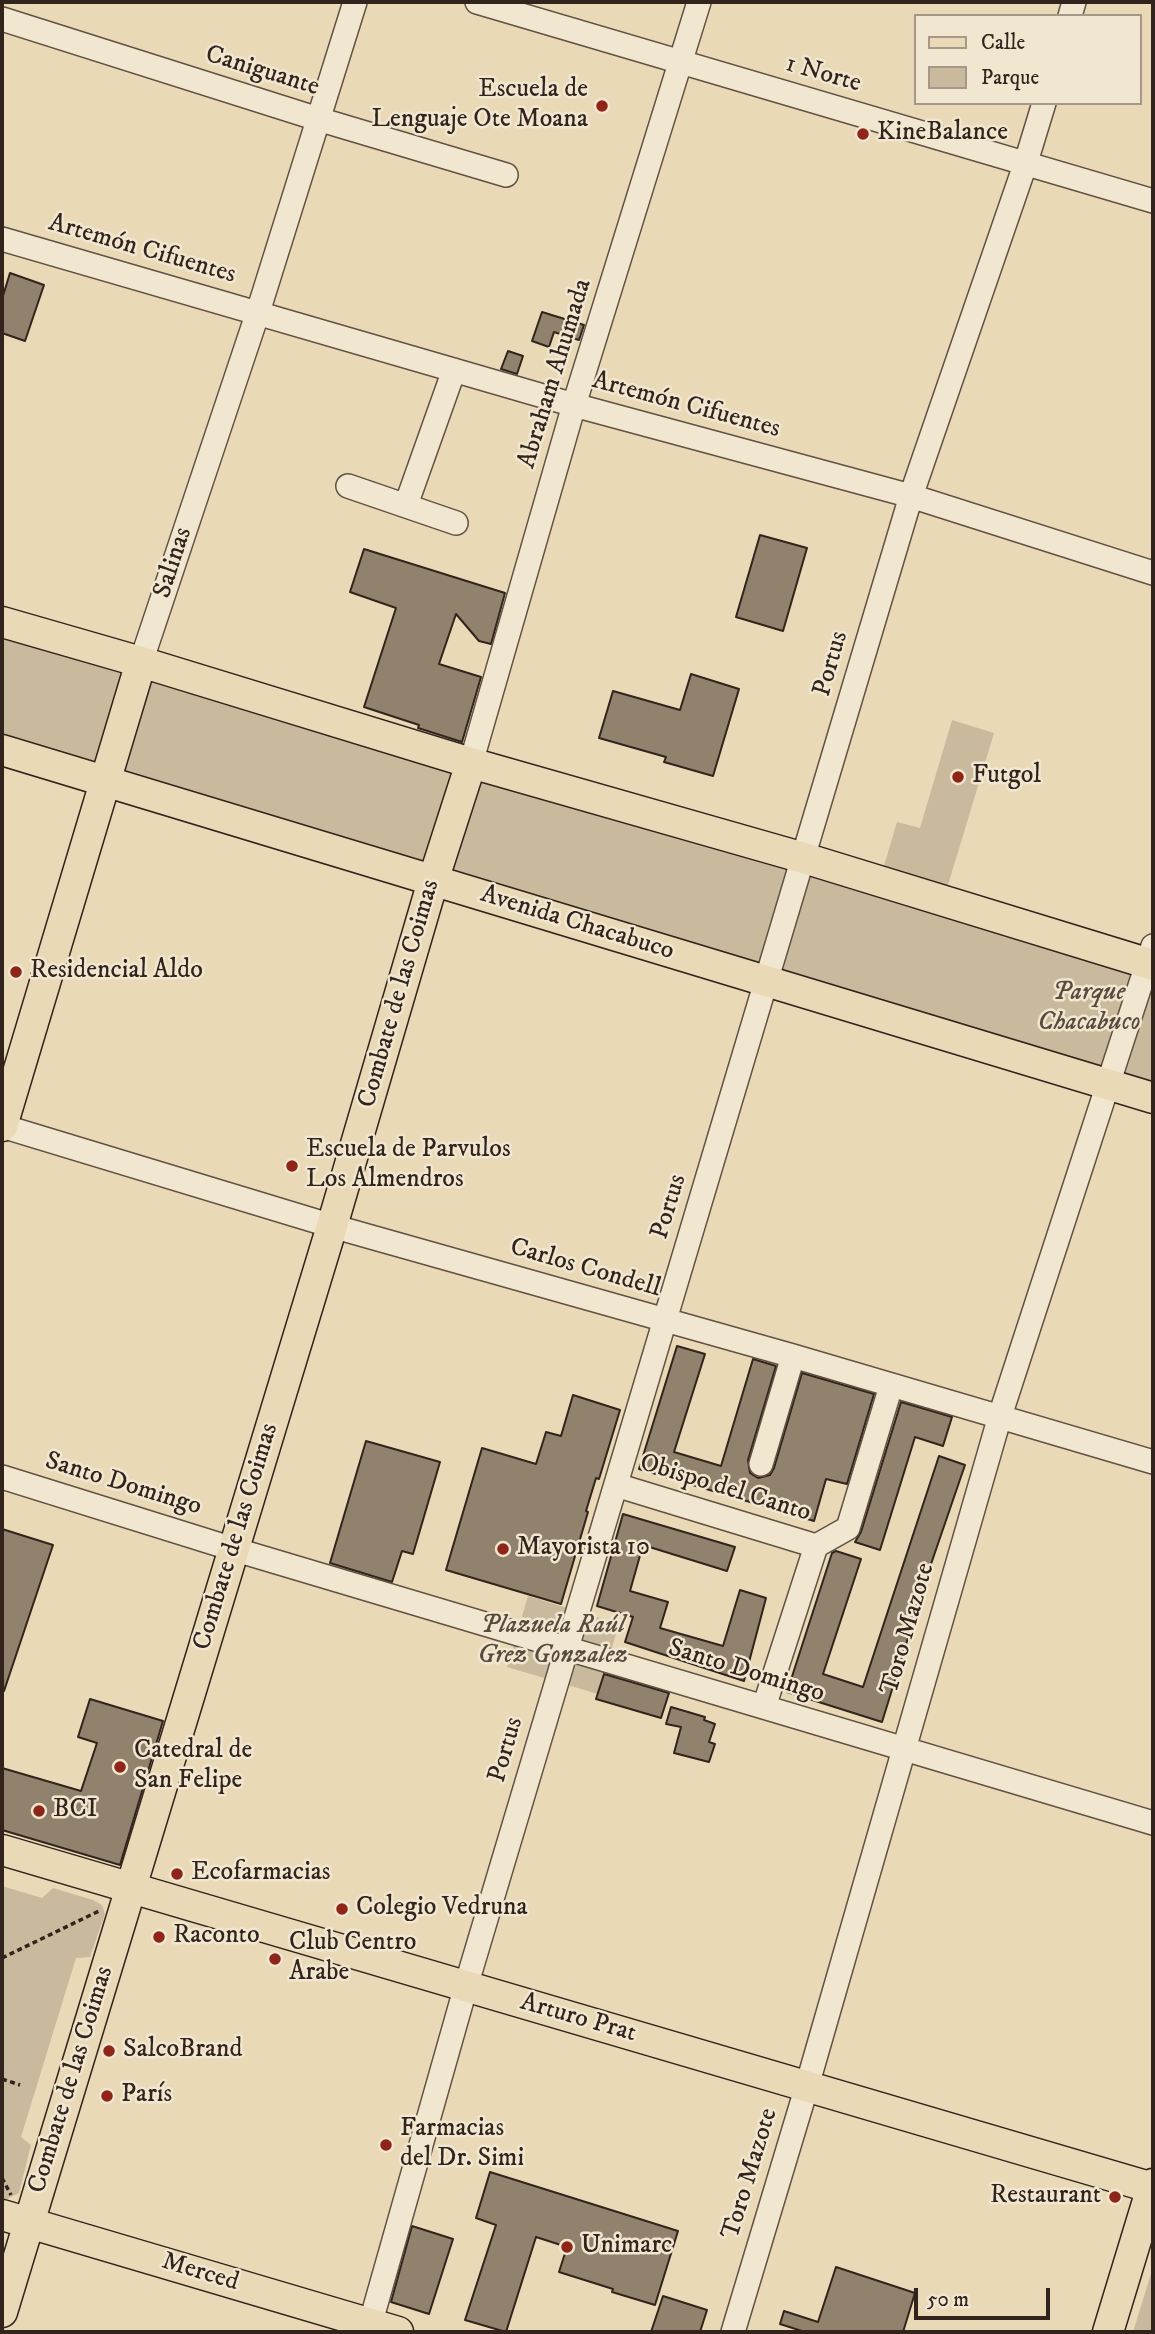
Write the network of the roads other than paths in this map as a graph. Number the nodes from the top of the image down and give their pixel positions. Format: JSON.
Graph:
{"nodes":[{"id":1,"x":355,"y":2,"type":"edge"},
{"id":2,"x":477,"y":2,"type":"edge"},
{"id":3,"x":699,"y":2,"type":"edge"},
{"id":4,"x":2,"y":19,"type":"edge"},
{"id":5,"x":680,"y":63,"type":"junction"},
{"id":6,"x":1043,"y":105,"type":"edge"},
{"id":7,"x":318,"y":119,"type":"junction"},
{"id":8,"x":1026,"y":162,"type":"junction"},
{"id":9,"x":506,"y":175,"type":"dead end"},
{"id":10,"x":1153,"y":201,"type":"edge"},
{"id":11,"x":2,"y":239,"type":"edge"},
{"id":12,"x":258,"y":312,"type":"junction"},
{"id":13,"x":454,"y":370,"type":"junction"},
{"id":14,"x":574,"y":405,"type":"junction"},
{"id":15,"x":348,"y":486,"type":"dead end"},
{"id":16,"x":911,"y":496,"type":"junction"},
{"id":17,"x":406,"y":505,"type":"junction"},
{"id":18,"x":456,"y":523,"type":"dead end"},
{"id":19,"x":1153,"y":573,"type":"edge"},
{"id":20,"x":2,"y":622,"type":"edge"},
{"id":21,"x":141,"y":662,"type":"junction"},
{"id":22,"x":2,"y":750,"type":"edge"},
{"id":23,"x":471,"y":763,"type":"junction"},
{"id":24,"x":105,"y":781,"type":"junction"},
{"id":25,"x":804,"y":858,"type":"junction"},
{"id":26,"x":433,"y":881,"type":"junction"},
{"id":27,"x":1152,"y":958,"type":"edge"},
{"id":28,"x":767,"y":981,"type":"junction"},
{"id":29,"x":1107,"y":1084,"type":"junction"},
{"id":30,"x":1153,"y":1098,"type":"edge"},
{"id":31,"x":2,"y":1126,"type":"edge"},
{"id":32,"x":332,"y":1226,"type":"junction"},
{"id":33,"x":665,"y":1320,"type":"junction"},
{"id":34,"x":793,"y":1356,"type":"junction"},
{"id":35,"x":891,"y":1386,"type":"junction"},
{"id":36,"x":1000,"y":1416,"type":"junction"},
{"id":37,"x":1153,"y":1462,"type":"edge"},
{"id":38,"x":761,"y":1464,"type":"dead end"},
{"id":39,"x":2,"y":1477,"type":"edge"},
{"id":40,"x":616,"y":1485,"type":"junction"},
{"id":41,"x":816,"y":1546,"type":"junction"},
{"id":42,"x":233,"y":1549,"type":"junction"},
{"id":43,"x":567,"y":1647,"type":"junction"},
{"id":44,"x":764,"y":1707,"type":"junction"},
{"id":45,"x":903,"y":1748,"type":"junction"},
{"id":46,"x":1153,"y":1823,"type":"edge"},
{"id":47,"x":2,"y":1850,"type":"edge"},
{"id":48,"x":129,"y":1898,"type":"junction"},
{"id":49,"x":466,"y":1986,"type":"junction"},
{"id":50,"x":807,"y":2086,"type":"junction"},
{"id":51,"x":1153,"y":2187,"type":"edge"},
{"id":52,"x":14,"y":2211,"type":"edge"},
{"id":53,"x":2,"y":2312,"type":"edge"},
{"id":54,"x":379,"y":2330,"type":"edge"},
{"id":55,"x":733,"y":2332,"type":"edge"},
{"id":56,"x":1108,"y":2332,"type":"edge"}],
"edges":[{"from":1,"to":7,"type":"street","name":"Salinas"},
{"from":2,"to":5,"type":"street","name":"1 Norte"},
{"from":3,"to":5,"type":"street","name":"Abraham Ahumada"},
{"from":4,"to":7,"type":"street","name":"Caniguante"},
{"from":5,"to":8,"type":"street","name":"1 Norte"},
{"from":5,"to":14,"type":"street","name":"Abraham Ahumada"},
{"from":6,"to":8,"type":"street","name":"Portus"},
{"from":7,"to":9,"type":"street","name":"Caniguante"},
{"from":7,"to":12,"type":"street","name":"Salinas"},
{"from":8,"to":10,"type":"street","name":"1 Norte"},
{"from":8,"to":16,"type":"street","name":"Portus"},
{"from":11,"to":12,"type":"street","name":"Artemón Cifuentes"},
{"from":12,"to":13,"type":"street","name":"Artemón Cifuentes"},
{"from":12,"to":21,"type":"street","name":"Salinas"},
{"from":13,"to":14,"type":"street","name":"Artemón Cifuentes"},
{"from":13,"to":17,"type":"street"},
{"from":14,"to":16,"type":"street","name":"Artemón Cifuentes"},
{"from":14,"to":23,"type":"street","name":"Abraham Ahumada"},
{"from":15,"to":17,"type":"street"},
{"from":16,"to":19,"type":"street","name":"Artemón Cifuentes"},
{"from":16,"to":25,"type":"street","name":"Portus"},
{"from":17,"to":18,"type":"street"},
{"from":20,"to":21,"type":"main road"},
{"from":21,"to":23,"type":"main road"},
{"from":21,"to":24,"type":"main road","name":"Salinas"},
{"from":22,"to":24,"type":"main road","name":"Avenida Chacabuco"},
{"from":23,"to":25,"type":"main road"},
{"from":23,"to":26,"type":"main road","name":"Combate de las Coimas"},
{"from":24,"to":26,"type":"main road","name":"Avenida Chacabuco"},
{"from":24,"to":31,"type":"main road","name":"Salinas"},
{"from":25,"to":27,"type":"main road"},
{"from":25,"to":28,"type":"street","name":"Portus"},
{"from":26,"to":28,"type":"main road","name":"Avenida Chacabuco"},
{"from":26,"to":32,"type":"main road","name":"Combate de las Coimas"},
{"from":27,"to":29,"type":"street","name":"Toro Mazote"},
{"from":28,"to":29,"type":"main road","name":"Avenida Chacabuco"},
{"from":28,"to":33,"type":"street","name":"Portus"},
{"from":29,"to":30,"type":"main road","name":"Avenida Chacabuco"},
{"from":29,"to":36,"type":"street","name":"Toro Mazote"},
{"from":31,"to":32,"type":"street","name":"Carlos Condell"},
{"from":32,"to":33,"type":"street","name":"Carlos Condell"},
{"from":32,"to":42,"type":"main road","name":"Combate de las Coimas"},
{"from":33,"to":34,"type":"street","name":"Carlos Condell"},
{"from":33,"to":40,"type":"street","name":"Portus"},
{"from":34,"to":35,"type":"street","name":"Carlos Condell"},
{"from":34,"to":38,"type":"street"},
{"from":35,"to":36,"type":"street","name":"Carlos Condell"},
{"from":35,"to":41,"type":"street"},
{"from":36,"to":37,"type":"street","name":"Carlos Condell"},
{"from":36,"to":45,"type":"street","name":"Toro Mazote"},
{"from":39,"to":42,"type":"street","name":"Santo Domingo"},
{"from":40,"to":41,"type":"street","name":"Obispo del Canto"},
{"from":40,"to":43,"type":"street","name":"Portus"},
{"from":41,"to":44,"type":"street","name":"Obispo del Canto"},
{"from":42,"to":43,"type":"street","name":"Santo Domingo"},
{"from":42,"to":48,"type":"main road","name":"Combate de las Coimas"},
{"from":43,"to":44,"type":"street","name":"Santo Domingo"},
{"from":43,"to":49,"type":"street","name":"Portus"},
{"from":44,"to":45,"type":"street","name":"Santo Domingo"},
{"from":45,"to":46,"type":"street","name":"Santo Domingo"},
{"from":45,"to":50,"type":"street","name":"Toro Mazote"},
{"from":47,"to":48,"type":"main road","name":"Arturo Prat"},
{"from":48,"to":49,"type":"main road","name":"Arturo Prat"},
{"from":48,"to":52,"type":"main road","name":"Combate de las Coimas"},
{"from":49,"to":50,"type":"main road","name":"Arturo Prat"},
{"from":49,"to":54,"type":"street","name":"Portus"},
{"from":50,"to":51,"type":"main road","name":"Arturo Prat"},
{"from":50,"to":55,"type":"street","name":"Toro Mazote"},
{"from":51,"to":56,"type":"main road"},
{"from":52,"to":53,"type":"main road","name":"Combate de las Coimas"},
{"from":52,"to":54,"type":"main road","name":"Merced"}]}
